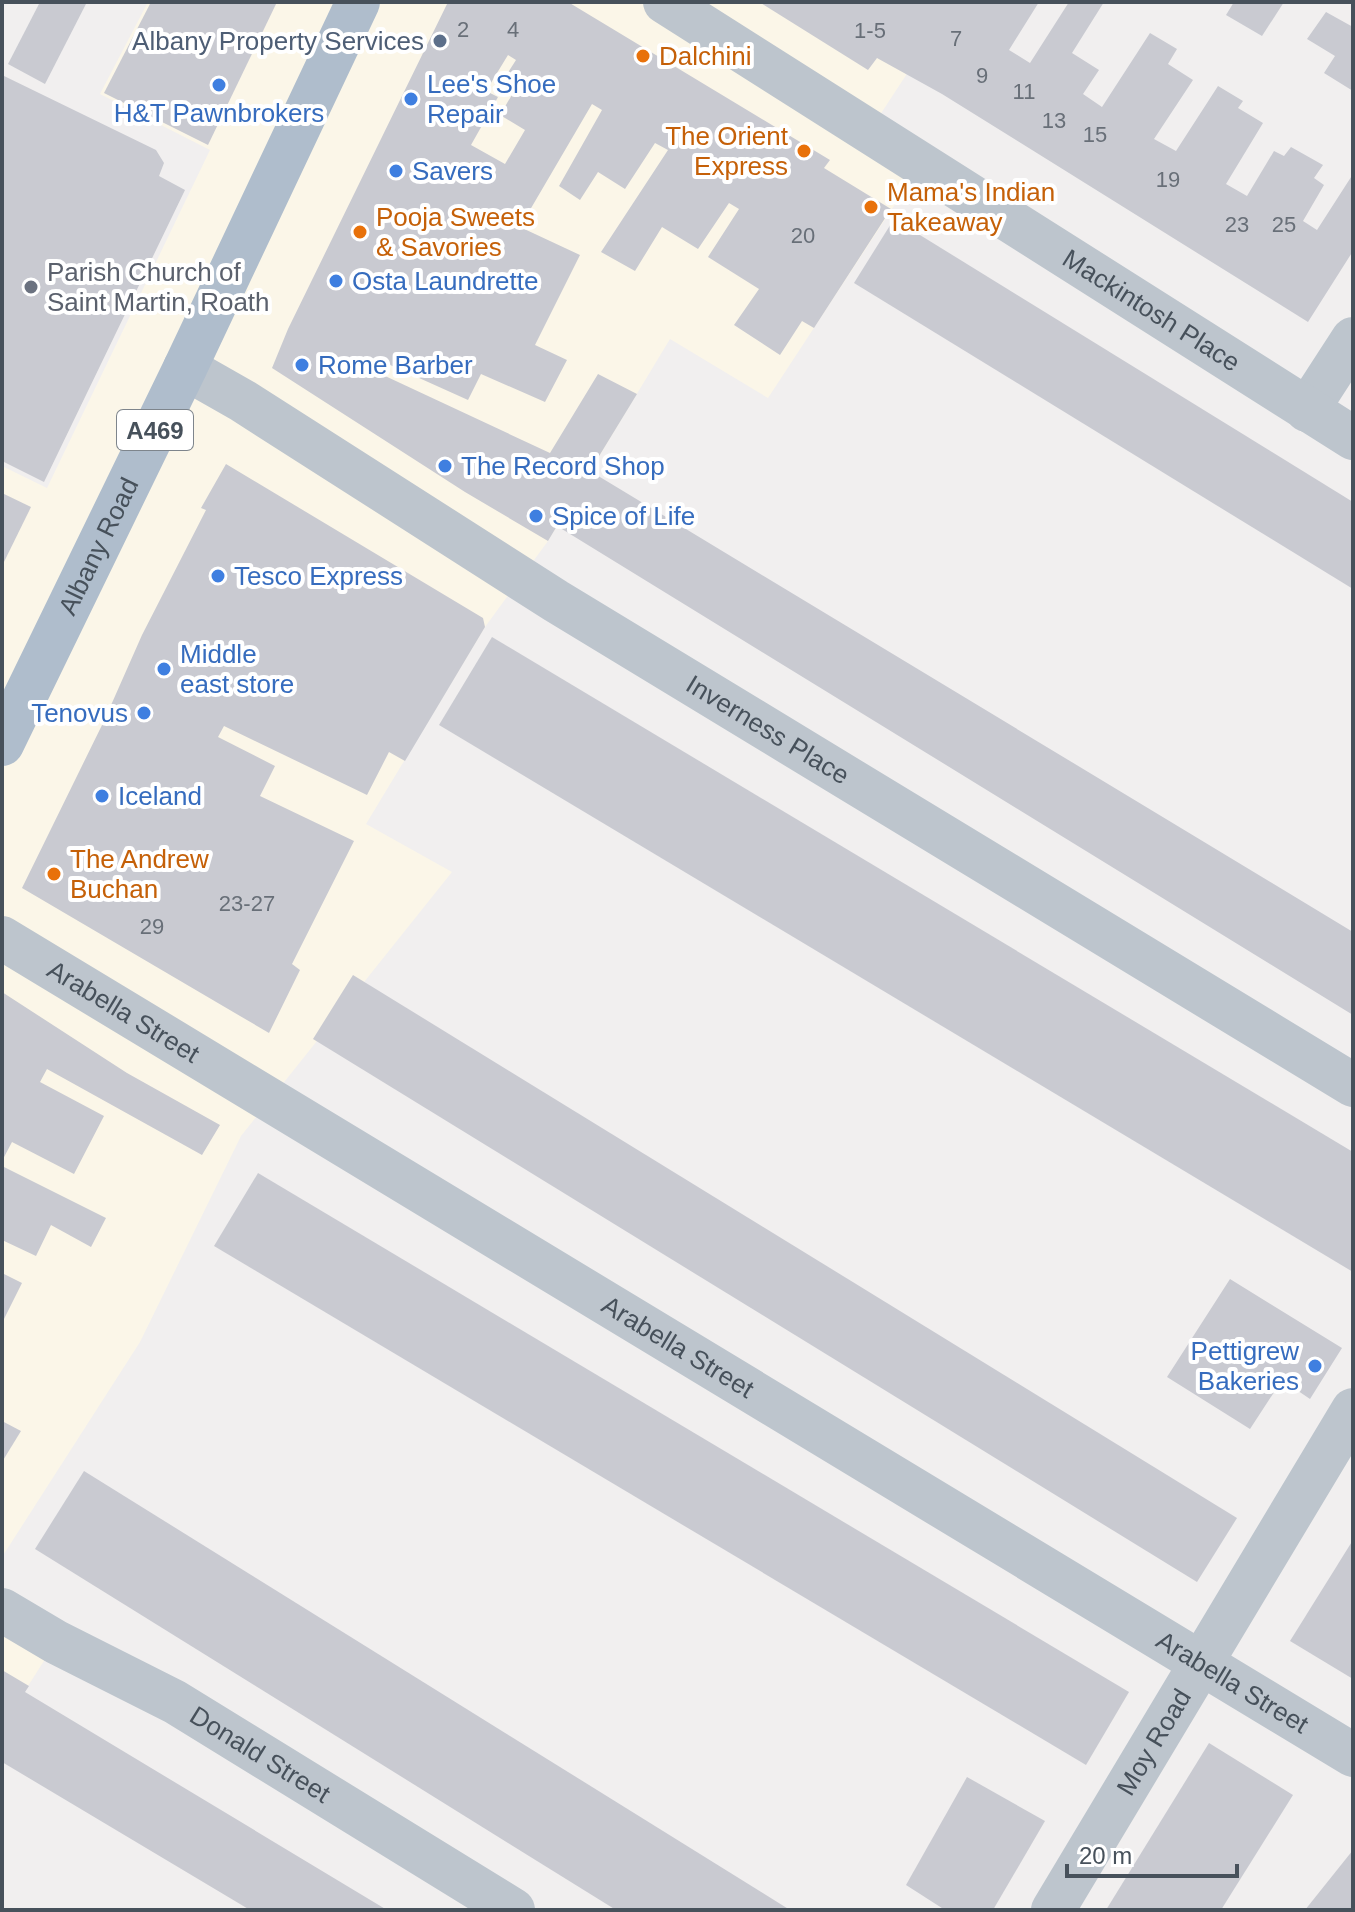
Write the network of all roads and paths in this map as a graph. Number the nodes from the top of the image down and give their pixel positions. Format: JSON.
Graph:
{"nodes":[{"id":1,"x":358,"y":2,"type":"edge"},
{"id":2,"x":665,"y":2,"type":"edge"},
{"id":3,"x":1353,"y":339,"type":"edge"},
{"id":4,"x":185,"y":368,"type":"junction"},
{"id":5,"x":1307,"y":410,"type":"junction"},
{"id":6,"x":1353,"y":438,"type":"edge"},
{"id":7,"x":2,"y":744,"type":"edge"},
{"id":8,"x":2,"y":938,"type":"edge"},
{"id":9,"x":1353,"y":1085,"type":"edge"},
{"id":10,"x":1353,"y":1410,"type":"edge"},
{"id":11,"x":2,"y":1610,"type":"edge"},
{"id":12,"x":1201,"y":1663,"type":"junction"},
{"id":13,"x":1353,"y":1755,"type":"edge"},
{"id":14,"x":513,"y":1910,"type":"edge"},
{"id":15,"x":1053,"y":1910,"type":"edge"}],
"edges":[{"from":1,"to":4,"type":"main road","name":"Albany Road","number":"A469"},
{"from":2,"to":5,"type":"street","name":"Mackintosh Place"},
{"from":3,"to":5,"type":"street"},
{"from":4,"to":7,"type":"main road","name":"Albany Road","number":"A469"},
{"from":4,"to":9,"type":"street","name":"Inverness Place"},
{"from":5,"to":6,"type":"street","name":"Mackintosh Place"},
{"from":8,"to":12,"type":"street","name":"Arabella Street"},
{"from":10,"to":12,"type":"street","name":"Moy Road"},
{"from":11,"to":14,"type":"street","name":"Donald Street"},
{"from":12,"to":13,"type":"street","name":"Arabella Street"},
{"from":12,"to":15,"type":"street","name":"Moy Road"}]}
